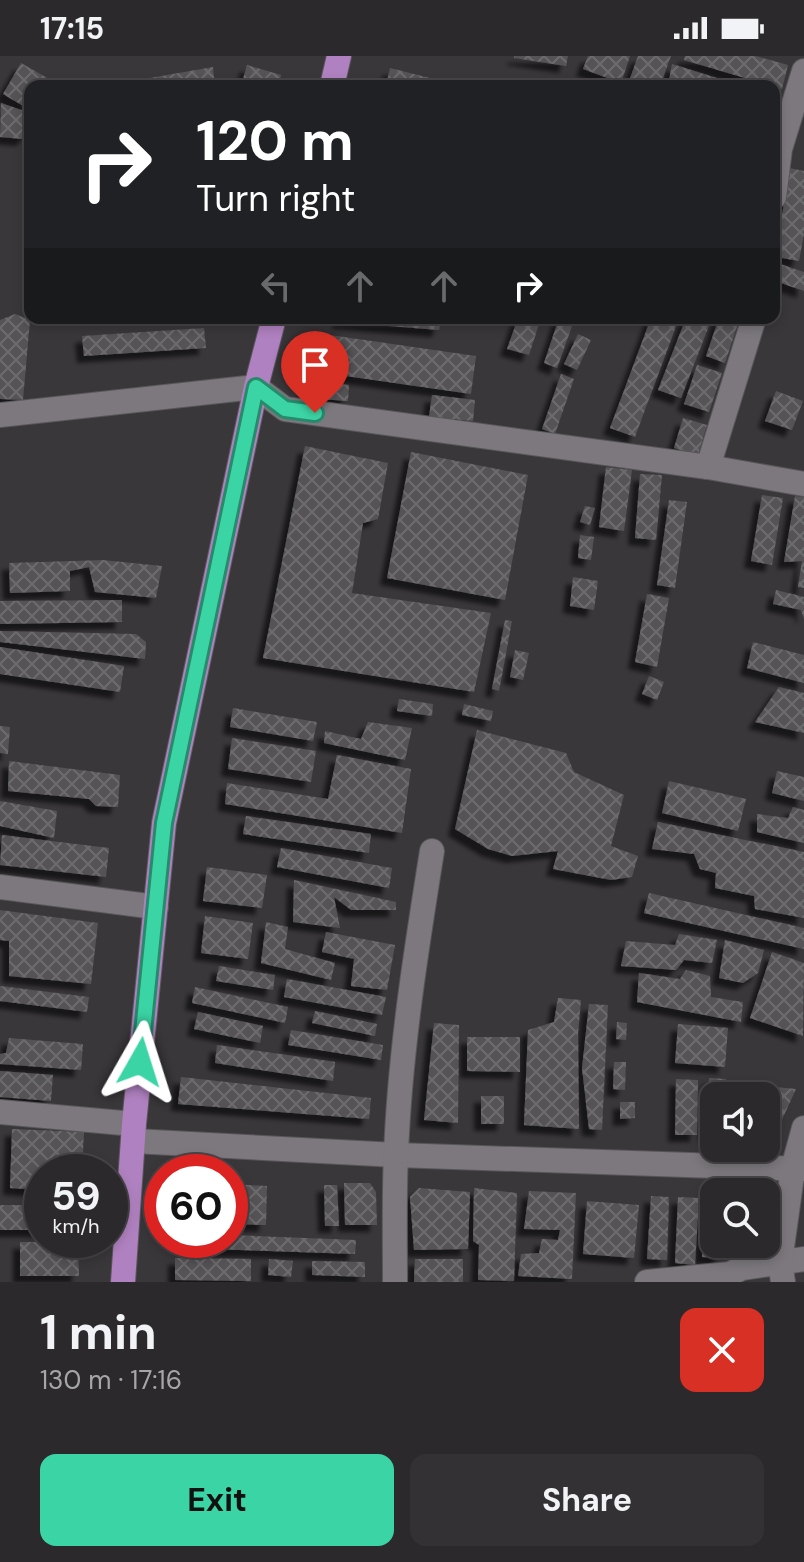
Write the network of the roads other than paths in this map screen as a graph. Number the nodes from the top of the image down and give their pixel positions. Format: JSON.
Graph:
{"nodes":[{"id":1,"x":339,"y":56,"type":"edge"},
{"id":2,"x":804,"y":71,"type":"edge"},
{"id":3,"x":333,"y":80,"type":"edge"},
{"id":4,"x":780,"y":149,"type":"edge"},
{"id":5,"x":272,"y":324,"type":"edge"},
{"id":6,"x":752,"y":324,"type":"edge"},
{"id":7,"x":256,"y":387,"type":"junction"},
{"id":8,"x":0,"y":415,"type":"edge"},
{"id":9,"x":708,"y":467,"type":"junction"},
{"id":10,"x":804,"y":484,"type":"edge"},
{"id":11,"x":432,"y":851,"type":"dead end"},
{"id":12,"x":0,"y":887,"type":"edge"},
{"id":13,"x":156,"y":907,"type":"junction"},
{"id":14,"x":0,"y":1112,"type":"edge"},
{"id":15,"x":804,"y":1128,"type":"edge"},
{"id":16,"x":134,"y":1133,"type":"junction"},
{"id":17,"x":396,"y":1155,"type":"junction"},
{"id":18,"x":798,"y":1169,"type":"edge"},
{"id":19,"x":789,"y":1268,"type":"edge"},
{"id":20,"x":123,"y":1282,"type":"edge"},
{"id":21,"x":395,"y":1282,"type":"edge"},
{"id":22,"x":647,"y":1282,"type":"edge"}],
"edges":[{"from":1,"to":3,"type":"main road"},
{"from":2,"to":4,"type":"street"},
{"from":5,"to":7,"type":"main road"},
{"from":6,"to":9,"type":"street"},
{"from":7,"to":8,"type":"street"},
{"from":7,"to":9,"type":"street"},
{"from":7,"to":13,"type":"main road"},
{"from":9,"to":10,"type":"street"},
{"from":11,"to":17,"type":"street"},
{"from":12,"to":13,"type":"street"},
{"from":13,"to":16,"type":"main road"},
{"from":14,"to":16,"type":"street"},
{"from":15,"to":18,"type":"street"},
{"from":16,"to":17,"type":"street"},
{"from":16,"to":20,"type":"main road"},
{"from":17,"to":18,"type":"street"},
{"from":17,"to":21,"type":"street"},
{"from":18,"to":19,"type":"street"},
{"from":19,"to":22,"type":"street"}]}
